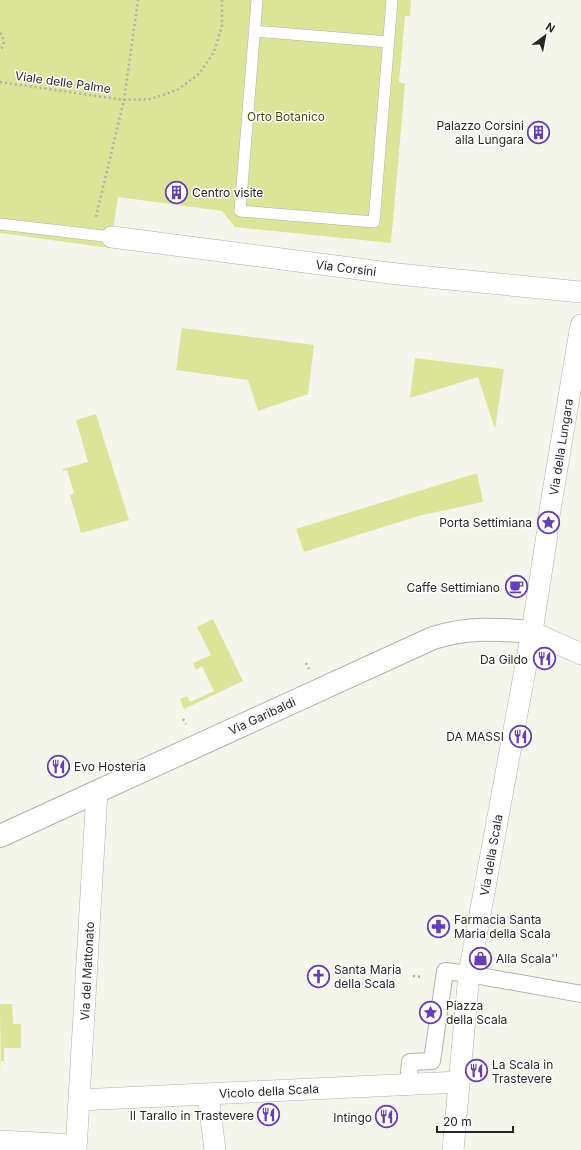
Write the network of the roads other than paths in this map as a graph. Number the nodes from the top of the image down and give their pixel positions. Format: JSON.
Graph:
{"nodes":[{"id":1,"x":257,"y":0,"type":"edge"},
{"id":2,"x":392,"y":0,"type":"edge"},
{"id":3,"x":254,"y":31,"type":"junction"},
{"id":4,"x":388,"y":42,"type":"junction"},
{"id":5,"x":0,"y":224,"type":"edge"},
{"id":6,"x":112,"y":237,"type":"joint"},
{"id":7,"x":581,"y":292,"type":"edge"},
{"id":8,"x":581,"y":325,"type":"edge"},
{"id":9,"x":532,"y":632,"type":"junction"},
{"id":10,"x":581,"y":654,"type":"edge"},
{"id":11,"x":97,"y":792,"type":"junction"},
{"id":12,"x":0,"y":836,"type":"edge"},
{"id":13,"x":470,"y":974,"type":"junction"},
{"id":14,"x":581,"y":994,"type":"edge"},
{"id":15,"x":459,"y":1082,"type":"junction"},
{"id":16,"x":408,"y":1086,"type":"junction"},
{"id":17,"x":208,"y":1094,"type":"junction"},
{"id":18,"x":79,"y":1100,"type":"junction"},
{"id":19,"x":0,"y":1141,"type":"edge"},
{"id":20,"x":76,"y":1148,"type":"edge"},
{"id":21,"x":215,"y":1150,"type":"edge"},
{"id":22,"x":454,"y":1150,"type":"edge"}],
"edges":[{"from":1,"to":3,"type":"lane"},
{"from":2,"to":4,"type":"lane"},
{"from":3,"to":4,"type":"lane"},
{"from":3,"to":4,"type":"lane"},
{"from":5,"to":6,"type":"lane"},
{"from":6,"to":7,"type":"street","name":"Via Corsini"},
{"from":8,"to":9,"type":"street","name":"Via della Lungara"},
{"from":9,"to":10,"type":"street"},
{"from":9,"to":11,"type":"street","name":"Via Garibaldi"},
{"from":9,"to":13,"type":"street","name":"Via della Scala"},
{"from":11,"to":12,"type":"street","name":"Via Garibaldi"},
{"from":11,"to":18,"type":"street","name":"Via del Mattonato"},
{"from":13,"to":14,"type":"street"},
{"from":13,"to":15,"type":"street","name":"Via della Scala"},
{"from":13,"to":16,"type":"street"},
{"from":15,"to":16,"type":"street","name":"Vicolo della Scala"},
{"from":15,"to":22,"type":"street","name":"Via della Scala"},
{"from":16,"to":17,"type":"street","name":"Vicolo della Scala"},
{"from":17,"to":18,"type":"street","name":"Vicolo della Scala"},
{"from":17,"to":21,"type":"street"},
{"from":18,"to":20,"type":"street","name":"Via del Mattonato"},
{"from":19,"to":20,"type":"street"}]}
